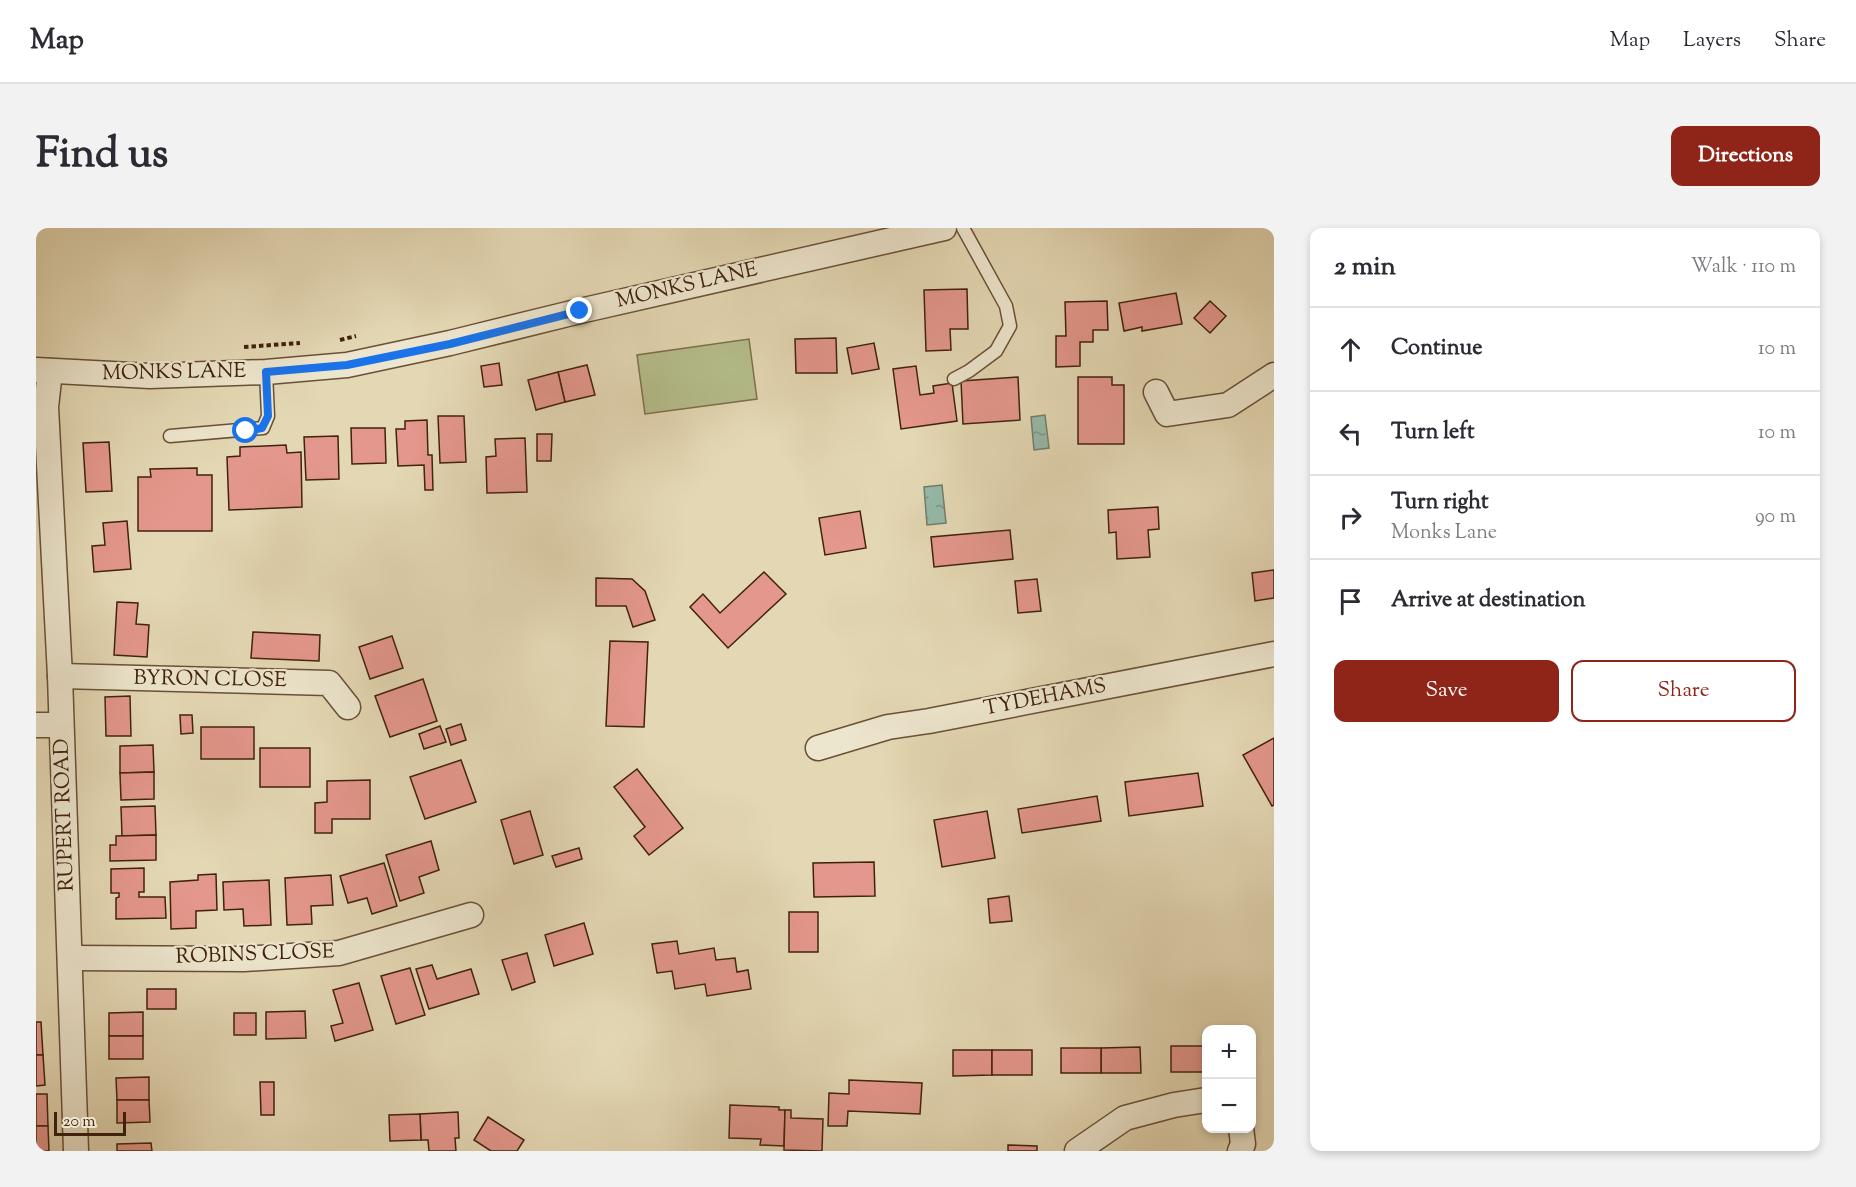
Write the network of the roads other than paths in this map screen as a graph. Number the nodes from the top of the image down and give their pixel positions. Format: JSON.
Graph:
{"nodes":[{"id":1,"x":944,"y":228,"type":"edge"},
{"id":2,"x":963,"y":228,"type":"edge"},
{"id":3,"x":43,"y":370,"type":"edge"},
{"id":4,"x":266,"y":372,"type":"junction"},
{"id":5,"x":1274,"y":375,"type":"edge"},
{"id":6,"x":954,"y":379,"type":"dead end"},
{"id":7,"x":1156,"y":392,"type":"dead end"},
{"id":8,"x":170,"y":436,"type":"dead end"},
{"id":9,"x":1274,"y":654,"type":"edge"},
{"id":10,"x":60,"y":676,"type":"junction"},
{"id":11,"x":348,"y":707,"type":"dead end"},
{"id":12,"x":36,"y":725,"type":"edge"},
{"id":13,"x":61,"y":725,"type":"junction"},
{"id":14,"x":818,"y":748,"type":"dead end"},
{"id":15,"x":471,"y":915,"type":"dead end"},
{"id":16,"x":70,"y":958,"type":"junction"},
{"id":17,"x":1202,"y":1101,"type":"edge"},
{"id":18,"x":1242,"y":1133,"type":"edge"},
{"id":19,"x":76,"y":1151,"type":"edge"},
{"id":20,"x":1077,"y":1151,"type":"edge"},
{"id":21,"x":1240,"y":1151,"type":"edge"}],
"edges":[{"from":1,"to":4,"type":"street","name":"MONKS LANE"},
{"from":2,"to":6,"type":"lane"},
{"from":3,"to":4,"type":"street","name":"MONKS LANE"},
{"from":3,"to":10,"type":"street","name":"RUPERT ROAD"},
{"from":4,"to":8,"type":"lane"},
{"from":5,"to":7,"type":"street"},
{"from":9,"to":14,"type":"street","name":"TYDEHAMS"},
{"from":10,"to":11,"type":"street","name":"BYRON CLOSE"},
{"from":10,"to":13,"type":"street","name":"RUPERT ROAD"},
{"from":12,"to":13,"type":"street"},
{"from":13,"to":16,"type":"street","name":"RUPERT ROAD"},
{"from":15,"to":16,"type":"street","name":"ROBINS CLOSE"},
{"from":16,"to":19,"type":"street","name":"RUPERT ROAD"},
{"from":17,"to":20,"type":"street"},
{"from":18,"to":21,"type":"street"}]}
